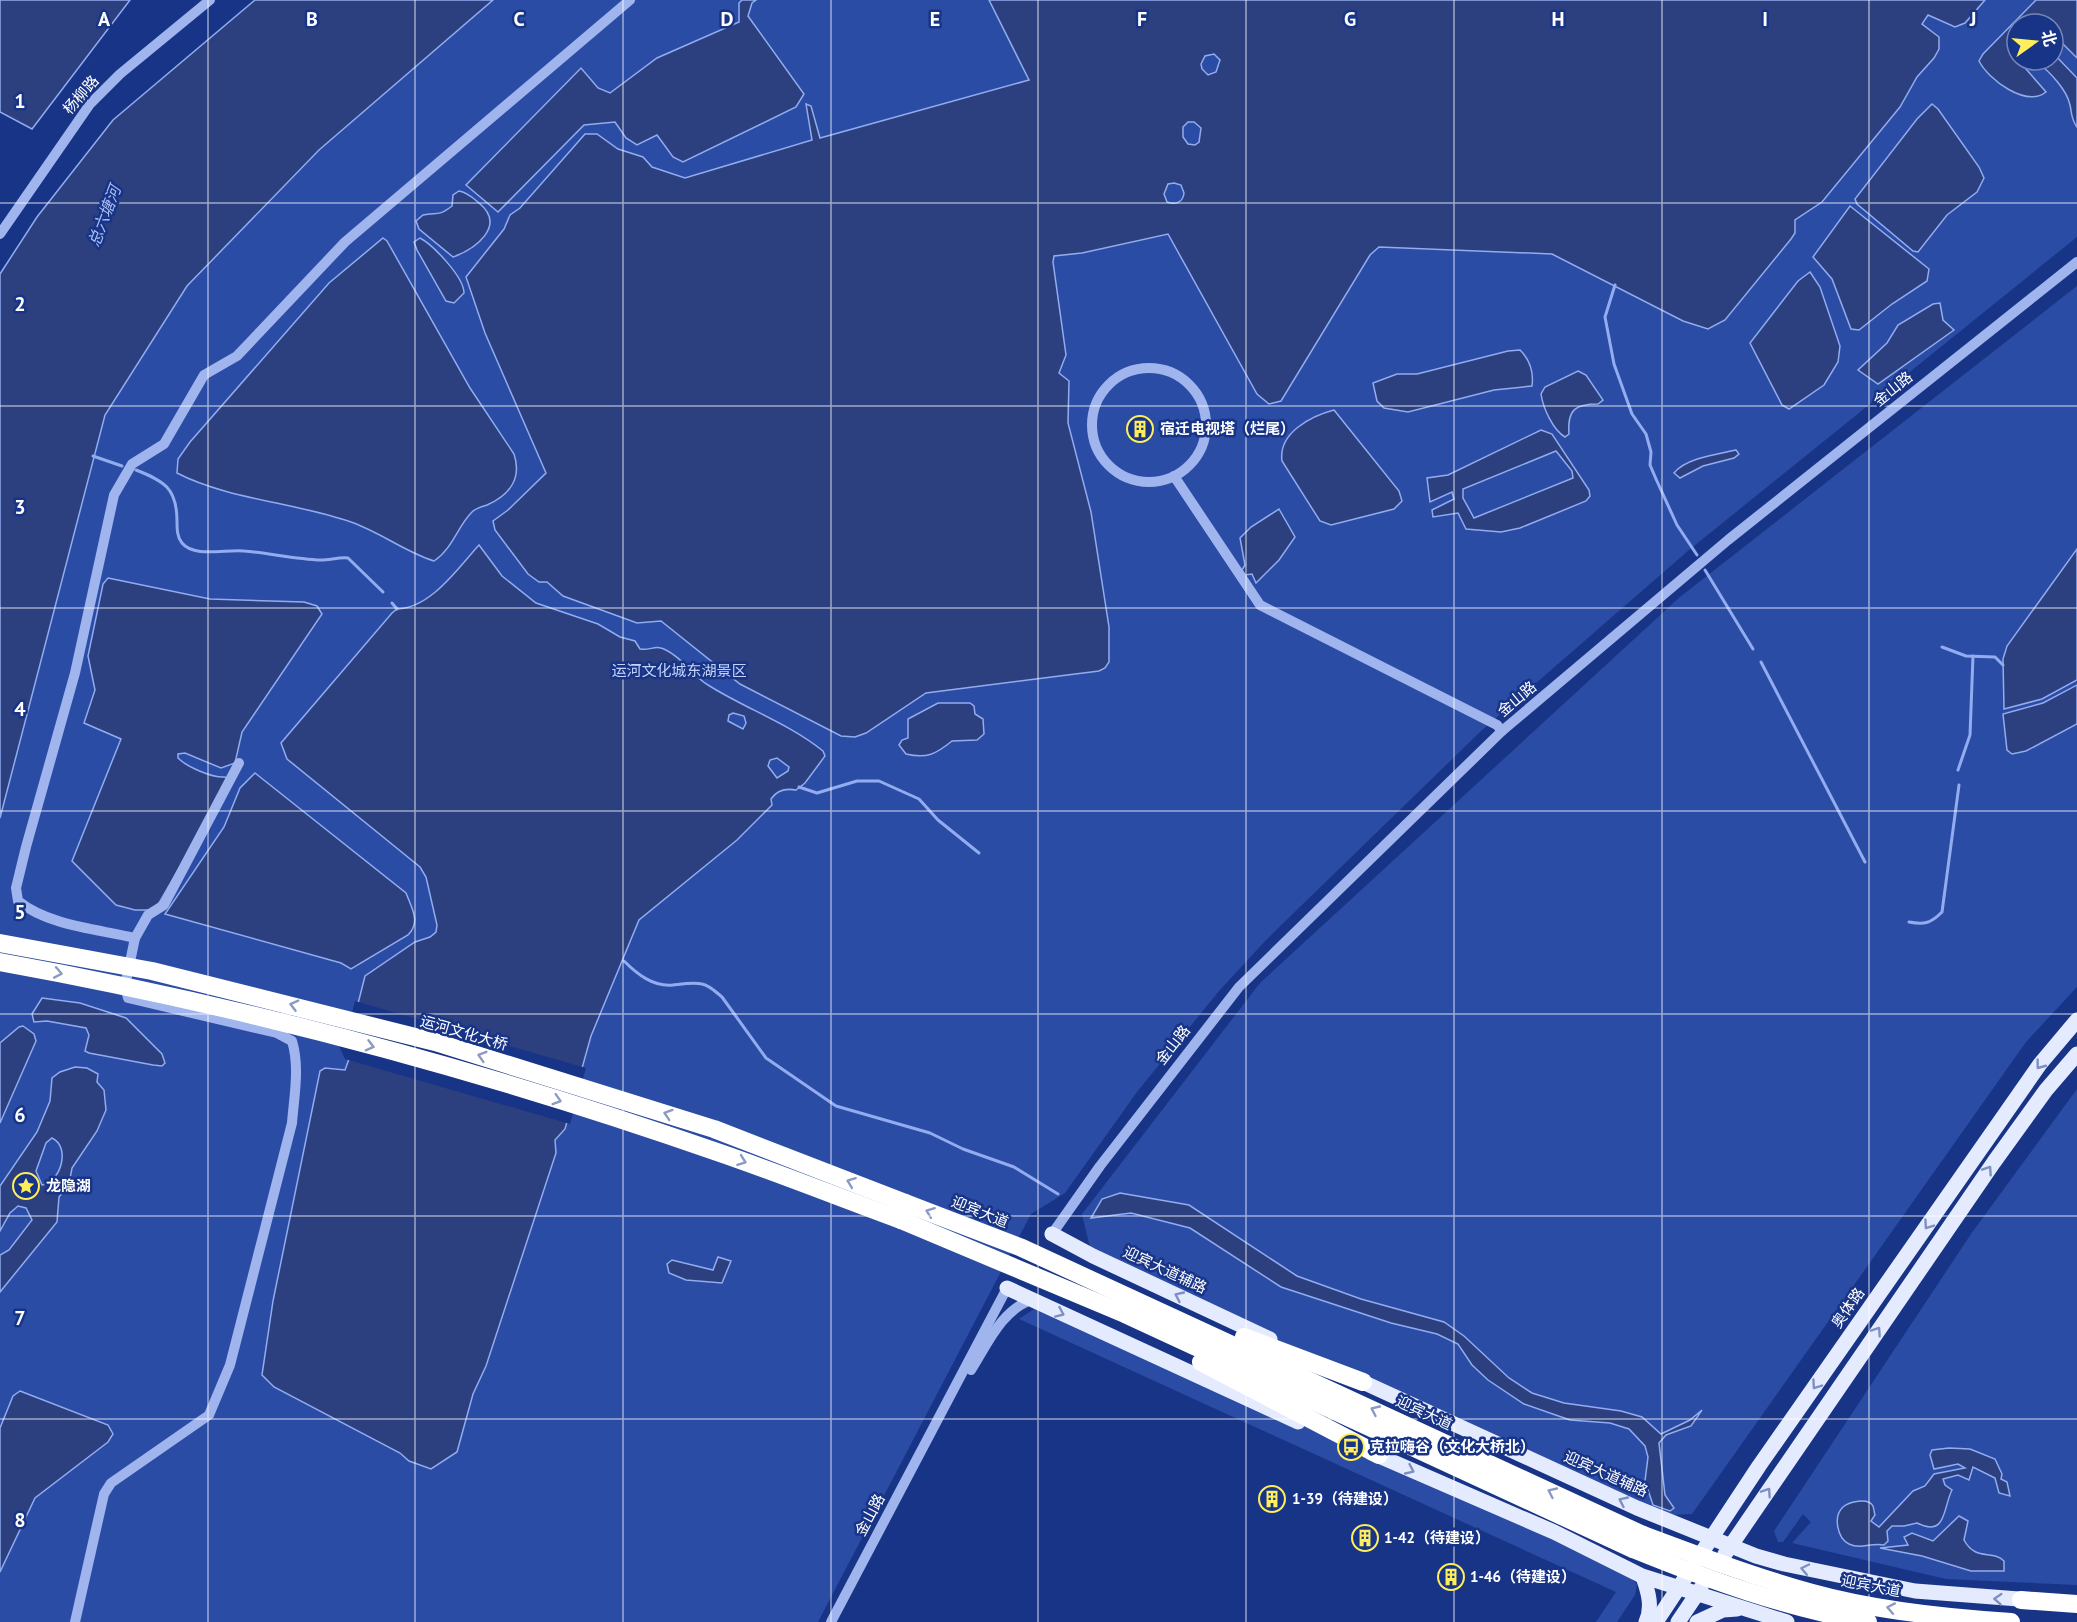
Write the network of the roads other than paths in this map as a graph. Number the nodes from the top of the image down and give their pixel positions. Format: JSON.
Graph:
{"nodes":[{"id":1,"x":210,"y":0,"type":"edge"},
{"id":2,"x":630,"y":0,"type":"edge"},
{"id":3,"x":0,"y":234,"type":"edge"},
{"id":4,"x":2077,"y":262,"type":"edge"},
{"id":5,"x":1174,"y":476,"type":"junction"},
{"id":6,"x":1502,"y":731,"type":"junction"},
{"id":7,"x":239,"y":764,"type":"dead end"},
{"id":8,"x":135,"y":938,"type":"junction"},
{"id":9,"x":0,"y":943,"type":"edge"},
{"id":10,"x":0,"y":962,"type":"edge"},
{"id":11,"x":2077,"y":1020,"type":"edge"},
{"id":12,"x":2077,"y":1054,"type":"edge"},
{"id":13,"x":903,"y":1211,"type":"junction"},
{"id":14,"x":967,"y":1226,"type":"junction"},
{"id":15,"x":1052,"y":1234,"type":"joint"},
{"id":16,"x":971,"y":1248,"type":"junction"},
{"id":17,"x":1006,"y":1288,"type":"joint"},
{"id":18,"x":1032,"y":1300,"type":"junction"},
{"id":19,"x":1363,"y":1382,"type":"junction"},
{"id":20,"x":937,"y":1423,"type":"junction"},
{"id":21,"x":1379,"y":1455,"type":"junction"},
{"id":22,"x":1713,"y":1538,"type":"junction"},
{"id":23,"x":1730,"y":1545,"type":"junction"},
{"id":24,"x":1643,"y":1577,"type":"junction"},
{"id":25,"x":1679,"y":1589,"type":"junction"},
{"id":26,"x":1696,"y":1595,"type":"junction"},
{"id":27,"x":2021,"y":1600,"type":"joint"},
{"id":28,"x":2077,"y":1602,"type":"edge"},
{"id":29,"x":1740,"y":1609,"type":"junction"},
{"id":30,"x":75,"y":1622,"type":"edge"},
{"id":31,"x":831,"y":1622,"type":"edge"},
{"id":32,"x":1646,"y":1622,"type":"edge"},
{"id":33,"x":1656,"y":1622,"type":"edge"},
{"id":34,"x":1678,"y":1622,"type":"edge"},
{"id":35,"x":1697,"y":1622,"type":"edge"},
{"id":36,"x":1786,"y":1622,"type":"edge"},
{"id":37,"x":1868,"y":1622,"type":"edge"},
{"id":38,"x":2011,"y":1622,"type":"edge"}],
"edges":[{"from":1,"to":3,"type":"street","name":"杨柳路"},
{"from":2,"to":8,"type":"street"},
{"from":4,"to":6,"type":"street","name":"金山路"},
{"from":5,"to":5,"type":"street"},
{"from":5,"to":6,"type":"street"},
{"from":6,"to":15,"type":"street","name":"金山路"},
{"from":7,"to":8,"type":"street"},
{"from":8,"to":30,"type":"street"},
{"from":13,"to":9,"type":"highway","name":"运河文化大桥","one_way":true,"bridge":true},
{"from":10,"to":13,"type":"highway","one_way":true,"bridge":true},
{"from":11,"to":22,"type":"main road","name":"奥体路","one_way":true},
{"from":23,"to":12,"type":"main road","one_way":true},
{"from":14,"to":13,"type":"highway","name":"迎宾大道","one_way":true},
{"from":13,"to":16,"type":"highway"},
{"from":14,"to":19,"type":"highway"},
{"from":38,"to":14,"type":"highway","name":"迎宾大道","one_way":true,"bridge":true},
{"from":19,"to":15,"type":"main road","name":"迎宾大道辅路","one_way":true},
{"from":16,"to":21,"type":"highway"},
{"from":16,"to":37,"type":"highway","bridge":true},
{"from":17,"to":18,"type":"main road"},
{"from":17,"to":20,"type":"street","name":"金山路"},
{"from":18,"to":20,"type":"street","name":"金山路"},
{"from":18,"to":21,"type":"main road","one_way":true},
{"from":22,"to":19,"type":"main road","name":"迎宾大道辅路","one_way":true},
{"from":20,"to":31,"type":"street","name":"金山路"},
{"from":21,"to":24,"type":"main road","one_way":true},
{"from":22,"to":23,"type":"main road","name":"迎宾大道辅路"},
{"from":22,"to":25,"type":"main road","name":"奥体路"},
{"from":23,"to":26,"type":"main road"},
{"from":27,"to":23,"type":"main road","name":"迎宾大道辅路","one_way":true},
{"from":24,"to":25,"type":"main road"},
{"from":24,"to":32,"type":"main road"},
{"from":25,"to":26,"type":"main road"},
{"from":25,"to":33,"type":"main road","name":"奥体路"},
{"from":26,"to":29,"type":"main road"},
{"from":26,"to":34,"type":"main road"},
{"from":27,"to":28,"type":"highway"},
{"from":29,"to":35,"type":"main road"},
{"from":29,"to":36,"type":"main road"}]}
